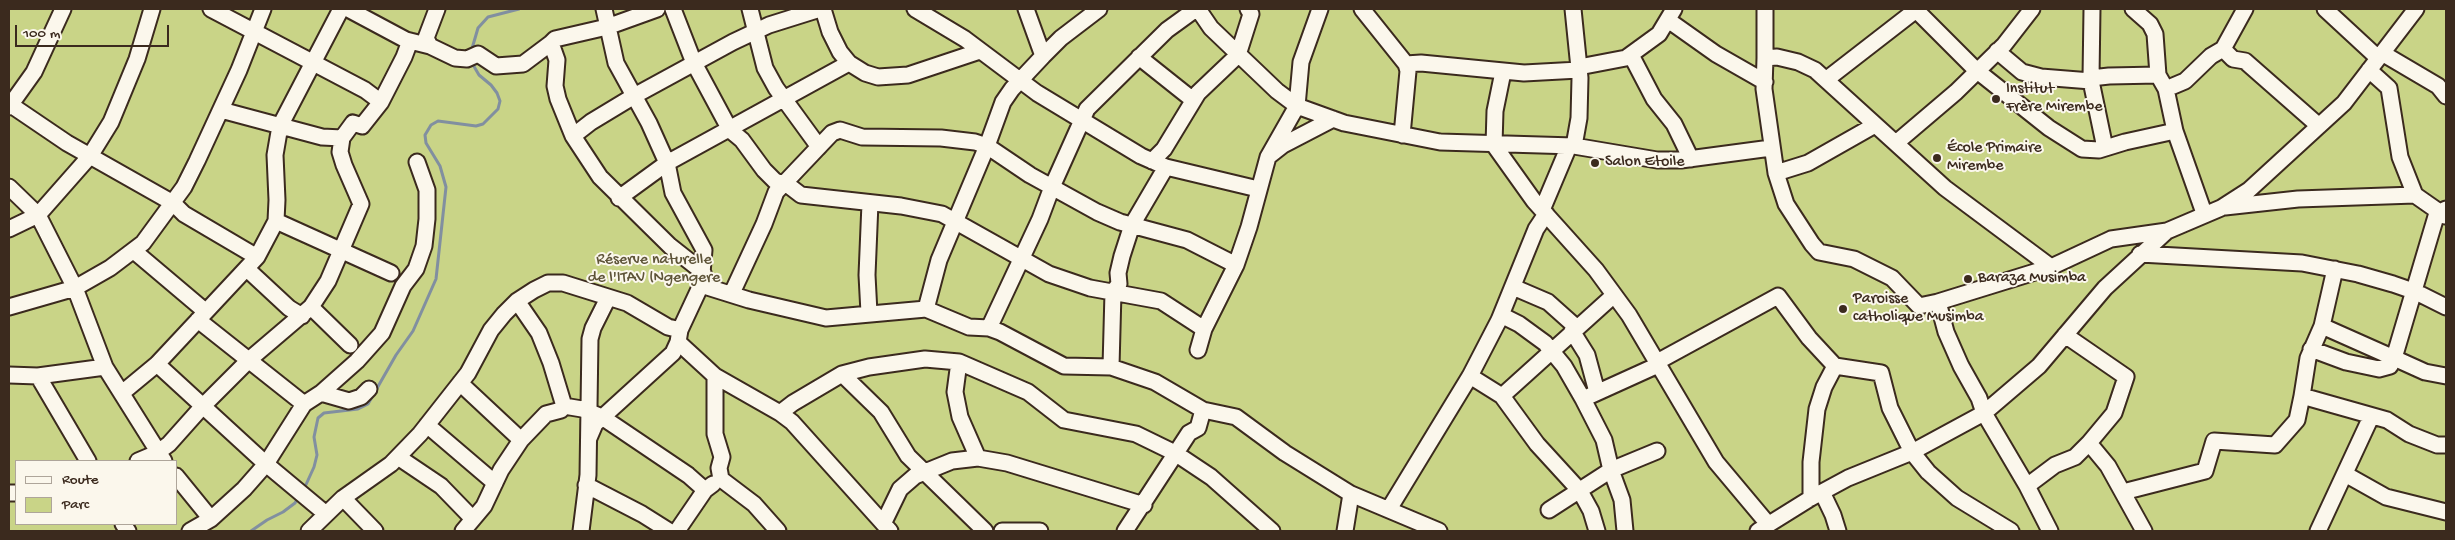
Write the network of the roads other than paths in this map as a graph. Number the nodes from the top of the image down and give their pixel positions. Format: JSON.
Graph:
{"nodes":[{"id":1,"x":62,"y":9,"type":"edge"},
{"id":2,"x":152,"y":9,"type":"edge"},
{"id":3,"x":211,"y":9,"type":"edge"},
{"id":4,"x":263,"y":9,"type":"edge"},
{"id":5,"x":341,"y":9,"type":"edge"},
{"id":6,"x":348,"y":9,"type":"edge"},
{"id":7,"x":437,"y":9,"type":"edge"},
{"id":8,"x":604,"y":9,"type":"edge"},
{"id":9,"x":658,"y":9,"type":"edge"},
{"id":10,"x":673,"y":9,"type":"edge"},
{"id":11,"x":750,"y":9,"type":"edge"},
{"id":12,"x":822,"y":9,"type":"edge"},
{"id":13,"x":915,"y":9,"type":"edge"},
{"id":14,"x":1026,"y":9,"type":"edge"},
{"id":15,"x":1098,"y":9,"type":"edge"},
{"id":16,"x":1197,"y":9,"type":"edge"},
{"id":17,"x":1248,"y":9,"type":"edge"},
{"id":18,"x":1320,"y":9,"type":"edge"},
{"id":19,"x":1362,"y":9,"type":"edge"},
{"id":20,"x":1573,"y":9,"type":"edge"},
{"id":21,"x":1765,"y":9,"type":"edge"},
{"id":22,"x":1915,"y":9,"type":"edge"},
{"id":23,"x":2032,"y":9,"type":"edge"},
{"id":24,"x":2092,"y":9,"type":"edge"},
{"id":25,"x":2133,"y":9,"type":"edge"},
{"id":26,"x":2245,"y":9,"type":"edge"},
{"id":27,"x":2325,"y":9,"type":"edge"},
{"id":28,"x":2416,"y":9,"type":"edge"},
{"id":29,"x":1671,"y":15,"type":"edge"},
{"id":30,"x":607,"y":27,"type":"junction"},
{"id":31,"x":254,"y":32,"type":"junction"},
{"id":32,"x":756,"y":32,"type":"junction"},
{"id":33,"x":410,"y":40,"type":"junction"},
{"id":34,"x":550,"y":43,"type":"junction"},
{"id":35,"x":430,"y":46,"type":"junction"},
{"id":36,"x":2223,"y":49,"type":"junction"},
{"id":37,"x":980,"y":51,"type":"junction"},
{"id":38,"x":1997,"y":51,"type":"junction"},
{"id":39,"x":1238,"y":54,"type":"junction"},
{"id":40,"x":1631,"y":55,"type":"junction"},
{"id":41,"x":1043,"y":56,"type":"junction"},
{"id":42,"x":1139,"y":57,"type":"junction"},
{"id":43,"x":1765,"y":58,"type":"junction"},
{"id":44,"x":2377,"y":61,"type":"junction"},
{"id":45,"x":314,"y":63,"type":"junction"},
{"id":46,"x":694,"y":63,"type":"junction"},
{"id":47,"x":849,"y":63,"type":"junction"},
{"id":48,"x":1406,"y":64,"type":"junction"},
{"id":49,"x":1579,"y":69,"type":"junction"},
{"id":50,"x":1976,"y":70,"type":"junction"},
{"id":51,"x":1503,"y":72,"type":"junction"},
{"id":52,"x":2158,"y":75,"type":"junction"},
{"id":53,"x":1827,"y":79,"type":"junction"},
{"id":54,"x":2091,"y":80,"type":"junction"},
{"id":55,"x":1019,"y":81,"type":"junction"},
{"id":56,"x":1764,"y":82,"type":"junction"},
{"id":57,"x":2166,"y":89,"type":"junction"},
{"id":58,"x":634,"y":96,"type":"junction"},
{"id":59,"x":2446,"y":96,"type":"edge"},
{"id":60,"x":785,"y":99,"type":"junction"},
{"id":61,"x":1193,"y":100,"type":"junction"},
{"id":62,"x":381,"y":102,"type":"junction"},
{"id":63,"x":10,"y":106,"type":"edge"},
{"id":64,"x":1297,"y":106,"type":"junction"},
{"id":65,"x":221,"y":110,"type":"junction"},
{"id":66,"x":1082,"y":119,"type":"junction"},
{"id":67,"x":1333,"y":119,"type":"junction"},
{"id":68,"x":1875,"y":125,"type":"junction"},
{"id":69,"x":280,"y":126,"type":"junction"},
{"id":70,"x":2319,"y":126,"type":"junction"},
{"id":71,"x":730,"y":130,"type":"junction"},
{"id":72,"x":2175,"y":131,"type":"junction"},
{"id":73,"x":1402,"y":135,"type":"junction"},
{"id":74,"x":572,"y":136,"type":"junction"},
{"id":75,"x":342,"y":138,"type":"junction"},
{"id":76,"x":1896,"y":143,"type":"junction"},
{"id":77,"x":1494,"y":145,"type":"junction"},
{"id":78,"x":987,"y":146,"type":"junction"},
{"id":79,"x":1571,"y":146,"type":"junction"},
{"id":80,"x":819,"y":147,"type":"junction"},
{"id":81,"x":1772,"y":148,"type":"junction"},
{"id":82,"x":2104,"y":148,"type":"junction"},
{"id":83,"x":90,"y":156,"type":"junction"},
{"id":84,"x":1268,"y":157,"type":"junction"},
{"id":85,"x":1691,"y":159,"type":"junction"},
{"id":86,"x":418,"y":162,"type":"dead end"},
{"id":87,"x":667,"y":162,"type":"junction"},
{"id":88,"x":1159,"y":164,"type":"junction"},
{"id":89,"x":1776,"y":173,"type":"junction"},
{"id":90,"x":783,"y":183,"type":"junction"},
{"id":91,"x":9,"y":187,"type":"edge"},
{"id":92,"x":1052,"y":187,"type":"junction"},
{"id":93,"x":1258,"y":189,"type":"junction"},
{"id":94,"x":2415,"y":195,"type":"junction"},
{"id":95,"x":619,"y":198,"type":"junction"},
{"id":96,"x":173,"y":203,"type":"junction"},
{"id":97,"x":870,"y":203,"type":"junction"},
{"id":98,"x":2221,"y":208,"type":"junction"},
{"id":99,"x":1544,"y":212,"type":"junction"},
{"id":100,"x":2204,"y":213,"type":"junction"},
{"id":101,"x":2443,"y":213,"type":"edge"},
{"id":102,"x":38,"y":215,"type":"junction"},
{"id":103,"x":276,"y":221,"type":"junction"},
{"id":104,"x":956,"y":221,"type":"junction"},
{"id":105,"x":1132,"y":225,"type":"junction"},
{"id":106,"x":9,"y":229,"type":"edge"},
{"id":107,"x":2167,"y":231,"type":"junction"},
{"id":108,"x":343,"y":249,"type":"junction"},
{"id":109,"x":134,"y":251,"type":"junction"},
{"id":110,"x":2140,"y":254,"type":"junction"},
{"id":111,"x":1021,"y":257,"type":"junction"},
{"id":112,"x":252,"y":263,"type":"junction"},
{"id":113,"x":1236,"y":264,"type":"junction"},
{"id":114,"x":2051,"y":267,"type":"junction"},
{"id":115,"x":2335,"y":270,"type":"junction"},
{"id":116,"x":391,"y":273,"type":"dead end"},
{"id":117,"x":702,"y":278,"type":"junction"},
{"id":118,"x":1512,"y":286,"type":"junction"},
{"id":119,"x":74,"y":288,"type":"junction"},
{"id":120,"x":1114,"y":292,"type":"junction"},
{"id":121,"x":2416,"y":292,"type":"junction"},
{"id":122,"x":732,"y":293,"type":"junction"},
{"id":123,"x":1614,"y":295,"type":"junction"},
{"id":124,"x":608,"y":298,"type":"junction"},
{"id":125,"x":517,"y":301,"type":"junction"},
{"id":126,"x":1938,"y":302,"type":"junction"},
{"id":127,"x":9,"y":307,"type":"edge"},
{"id":128,"x":2446,"y":307,"type":"edge"},
{"id":129,"x":926,"y":309,"type":"junction"},
{"id":130,"x":307,"y":311,"type":"junction"},
{"id":131,"x":869,"y":313,"type":"junction"},
{"id":132,"x":202,"y":315,"type":"junction"},
{"id":133,"x":1501,"y":315,"type":"junction"},
{"id":134,"x":2322,"y":326,"type":"junction"},
{"id":135,"x":989,"y":328,"type":"junction"},
{"id":136,"x":1204,"y":329,"type":"junction"},
{"id":137,"x":1574,"y":329,"type":"junction"},
{"id":138,"x":2065,"y":335,"type":"junction"},
{"id":139,"x":679,"y":336,"type":"junction"},
{"id":140,"x":350,"y":345,"type":"dead end"},
{"id":141,"x":2311,"y":349,"type":"junction"},
{"id":142,"x":1198,"y":350,"type":"dead end"},
{"id":143,"x":1551,"y":350,"type":"junction"},
{"id":144,"x":2394,"y":358,"type":"junction"},
{"id":145,"x":250,"y":359,"type":"junction"},
{"id":146,"x":959,"y":362,"type":"junction"},
{"id":147,"x":157,"y":364,"type":"junction"},
{"id":148,"x":1658,"y":364,"type":"junction"},
{"id":149,"x":1836,"y":366,"type":"junction"},
{"id":150,"x":105,"y":367,"type":"junction"},
{"id":151,"x":1111,"y":367,"type":"junction"},
{"id":152,"x":842,"y":374,"type":"junction"},
{"id":153,"x":9,"y":375,"type":"edge"},
{"id":154,"x":38,"y":376,"type":"junction"},
{"id":155,"x":715,"y":376,"type":"junction"},
{"id":156,"x":1470,"y":376,"type":"junction"},
{"id":157,"x":2446,"y":376,"type":"edge"},
{"id":158,"x":460,"y":383,"type":"junction"},
{"id":159,"x":370,"y":389,"type":"dead end"},
{"id":160,"x":122,"y":393,"type":"junction"},
{"id":161,"x":321,"y":393,"type":"junction"},
{"id":162,"x":1502,"y":396,"type":"junction"},
{"id":163,"x":1590,"y":396,"type":"junction"},
{"id":164,"x":2302,"y":396,"type":"junction"},
{"id":165,"x":304,"y":404,"type":"junction"},
{"id":166,"x":202,"y":406,"type":"junction"},
{"id":167,"x":564,"y":406,"type":"junction"},
{"id":168,"x":1203,"y":410,"type":"junction"},
{"id":169,"x":780,"y":413,"type":"junction"},
{"id":170,"x":1984,"y":413,"type":"junction"},
{"id":171,"x":596,"y":414,"type":"junction"},
{"id":172,"x":2371,"y":417,"type":"junction"},
{"id":173,"x":427,"y":425,"type":"junction"},
{"id":174,"x":521,"y":440,"type":"junction"},
{"id":175,"x":2090,"y":443,"type":"junction"},
{"id":176,"x":2446,"y":445,"type":"edge"},
{"id":177,"x":1657,"y":451,"type":"dead end"},
{"id":178,"x":1912,"y":452,"type":"junction"},
{"id":179,"x":1175,"y":453,"type":"junction"},
{"id":180,"x":161,"y":457,"type":"edge"},
{"id":181,"x":398,"y":457,"type":"junction"},
{"id":182,"x":978,"y":458,"type":"junction"},
{"id":183,"x":87,"y":460,"type":"edge"},
{"id":184,"x":144,"y":460,"type":"edge"},
{"id":185,"x":266,"y":464,"type":"junction"},
{"id":186,"x":1611,"y":470,"type":"junction"},
{"id":187,"x":924,"y":471,"type":"junction"},
{"id":188,"x":2345,"y":474,"type":"junction"},
{"id":189,"x":178,"y":478,"type":"edge"},
{"id":190,"x":721,"y":479,"type":"junction"},
{"id":191,"x":495,"y":483,"type":"junction"},
{"id":192,"x":586,"y":485,"type":"junction"},
{"id":193,"x":2027,"y":486,"type":"junction"},
{"id":194,"x":705,"y":490,"type":"junction"},
{"id":195,"x":1580,"y":491,"type":"junction"},
{"id":196,"x":2123,"y":492,"type":"junction"},
{"id":197,"x":1351,"y":494,"type":"junction"},
{"id":198,"x":1816,"y":495,"type":"junction"},
{"id":199,"x":343,"y":498,"type":"junction"},
{"id":200,"x":1144,"y":505,"type":"junction"},
{"id":201,"x":1389,"y":509,"type":"junction"},
{"id":202,"x":1549,"y":510,"type":"dead end"},
{"id":203,"x":2446,"y":512,"type":"edge"},
{"id":204,"x":326,"y":514,"type":"junction"},
{"id":205,"x":211,"y":519,"type":"junction"},
{"id":206,"x":473,"y":519,"type":"junction"},
{"id":207,"x":887,"y":526,"type":"edge"},
{"id":208,"x":1419,"y":527,"type":"edge"},
{"id":209,"x":1763,"y":527,"type":"edge"},
{"id":210,"x":190,"y":531,"type":"edge"},
{"id":211,"x":309,"y":531,"type":"edge"},
{"id":212,"x":375,"y":531,"type":"edge"},
{"id":213,"x":463,"y":531,"type":"edge"},
{"id":214,"x":581,"y":531,"type":"edge"},
{"id":215,"x":669,"y":531,"type":"edge"},
{"id":216,"x":677,"y":531,"type":"edge"},
{"id":217,"x":778,"y":531,"type":"edge"},
{"id":218,"x":985,"y":531,"type":"edge"},
{"id":219,"x":1002,"y":531,"type":"edge"},
{"id":220,"x":1040,"y":531,"type":"edge"},
{"id":221,"x":1125,"y":531,"type":"edge"},
{"id":222,"x":1272,"y":531,"type":"edge"},
{"id":223,"x":1345,"y":531,"type":"edge"},
{"id":224,"x":1438,"y":531,"type":"edge"},
{"id":225,"x":1597,"y":531,"type":"edge"},
{"id":226,"x":1625,"y":531,"type":"edge"},
{"id":227,"x":1838,"y":531,"type":"edge"},
{"id":228,"x":2011,"y":531,"type":"edge"},
{"id":229,"x":2050,"y":531,"type":"edge"},
{"id":230,"x":2144,"y":531,"type":"edge"},
{"id":231,"x":2318,"y":531,"type":"edge"}],
"edges":[{"from":1,"to":63,"type":"street"},
{"from":2,"to":83,"type":"street"},
{"from":3,"to":31,"type":"street"},
{"from":4,"to":31,"type":"street"},
{"from":5,"to":45,"type":"street"},
{"from":6,"to":33,"type":"street"},
{"from":7,"to":35,"type":"street"},
{"from":8,"to":30,"type":"street"},
{"from":9,"to":30,"type":"street"},
{"from":10,"to":46,"type":"street"},
{"from":11,"to":32,"type":"street"},
{"from":12,"to":32,"type":"street"},
{"from":12,"to":47,"type":"street"},
{"from":13,"to":37,"type":"street"},
{"from":14,"to":41,"type":"street"},
{"from":15,"to":41,"type":"street"},
{"from":16,"to":39,"type":"street"},
{"from":16,"to":42,"type":"street"},
{"from":17,"to":39,"type":"street"},
{"from":18,"to":64,"type":"street"},
{"from":19,"to":48,"type":"street"},
{"from":20,"to":49,"type":"street"},
{"from":21,"to":43,"type":"street"},
{"from":22,"to":50,"type":"street"},
{"from":22,"to":53,"type":"street"},
{"from":23,"to":38,"type":"street"},
{"from":24,"to":54,"type":"street"},
{"from":25,"to":52,"type":"street"},
{"from":26,"to":36,"type":"street"},
{"from":27,"to":44,"type":"street"},
{"from":28,"to":44,"type":"street"},
{"from":29,"to":40,"type":"street"},
{"from":29,"to":56,"type":"street"},
{"from":30,"to":34,"type":"street"},
{"from":30,"to":58,"type":"street"},
{"from":31,"to":45,"type":"street"},
{"from":31,"to":65,"type":"street"},
{"from":32,"to":46,"type":"street"},
{"from":32,"to":60,"type":"street"},
{"from":33,"to":35,"type":"street"},
{"from":33,"to":62,"type":"street"},
{"from":34,"to":35,"type":"street"},
{"from":34,"to":74,"type":"street"},
{"from":36,"to":57,"type":"street"},
{"from":36,"to":70,"type":"street"},
{"from":37,"to":47,"type":"street"},
{"from":37,"to":55,"type":"street"},
{"from":38,"to":50,"type":"street"},
{"from":38,"to":54,"type":"street"},
{"from":39,"to":61,"type":"street"},
{"from":39,"to":64,"type":"street"},
{"from":40,"to":49,"type":"street"},
{"from":40,"to":85,"type":"street"},
{"from":41,"to":55,"type":"street"},
{"from":42,"to":61,"type":"street"},
{"from":42,"to":66,"type":"street"},
{"from":43,"to":53,"type":"street"},
{"from":43,"to":56,"type":"street"},
{"from":44,"to":59,"type":"street"},
{"from":44,"to":70,"type":"street"},
{"from":44,"to":94,"type":"street"},
{"from":45,"to":62,"type":"street"},
{"from":45,"to":69,"type":"street"},
{"from":46,"to":58,"type":"street"},
{"from":46,"to":71,"type":"street"},
{"from":47,"to":60,"type":"street"},
{"from":48,"to":51,"type":"street"},
{"from":48,"to":73,"type":"street"},
{"from":49,"to":51,"type":"street"},
{"from":49,"to":79,"type":"street"},
{"from":50,"to":76,"type":"street"},
{"from":50,"to":82,"type":"street"},
{"from":51,"to":77,"type":"street"},
{"from":52,"to":54,"type":"street"},
{"from":52,"to":57,"type":"street"},
{"from":53,"to":68,"type":"street"},
{"from":54,"to":82,"type":"street"},
{"from":55,"to":66,"type":"street"},
{"from":55,"to":78,"type":"street"},
{"from":56,"to":81,"type":"street"},
{"from":57,"to":72,"type":"street"},
{"from":58,"to":74,"type":"street"},
{"from":58,"to":87,"type":"street"},
{"from":60,"to":71,"type":"street"},
{"from":60,"to":80,"type":"street"},
{"from":61,"to":88,"type":"street"},
{"from":62,"to":75,"type":"street"},
{"from":63,"to":83,"type":"street"},
{"from":64,"to":67,"type":"street"},
{"from":64,"to":84,"type":"street"},
{"from":65,"to":69,"type":"street"},
{"from":65,"to":96,"type":"street"},
{"from":66,"to":88,"type":"street"},
{"from":66,"to":92,"type":"street"},
{"from":67,"to":73,"type":"street"},
{"from":67,"to":84,"type":"street"},
{"from":68,"to":76,"type":"street"},
{"from":68,"to":89,"type":"street"},
{"from":69,"to":75,"type":"street"},
{"from":69,"to":103,"type":"street"},
{"from":70,"to":98,"type":"street"},
{"from":71,"to":87,"type":"street"},
{"from":71,"to":90,"type":"street"},
{"from":72,"to":82,"type":"street"},
{"from":72,"to":100,"type":"street"},
{"from":73,"to":77,"type":"street"},
{"from":74,"to":95,"type":"street"},
{"from":75,"to":108,"type":"street"},
{"from":76,"to":114,"type":"street"},
{"from":77,"to":79,"type":"street"},
{"from":77,"to":99,"type":"street"},
{"from":78,"to":80,"type":"street"},
{"from":78,"to":92,"type":"street"},
{"from":78,"to":104,"type":"street"},
{"from":79,"to":85,"type":"street"},
{"from":79,"to":99,"type":"street"},
{"from":80,"to":90,"type":"street"},
{"from":81,"to":85,"type":"street"},
{"from":81,"to":89,"type":"street"},
{"from":83,"to":96,"type":"street"},
{"from":83,"to":102,"type":"street"},
{"from":84,"to":93,"type":"street"},
{"from":86,"to":161,"type":"street"},
{"from":87,"to":95,"type":"street"},
{"from":87,"to":117,"type":"street"},
{"from":88,"to":93,"type":"street"},
{"from":88,"to":105,"type":"street"},
{"from":89,"to":126,"type":"street"},
{"from":90,"to":97,"type":"street"},
{"from":90,"to":122,"type":"street"},
{"from":91,"to":102,"type":"street"},
{"from":92,"to":105,"type":"street"},
{"from":92,"to":111,"type":"street"},
{"from":93,"to":113,"type":"street"},
{"from":94,"to":98,"type":"street"},
{"from":94,"to":101,"type":"street"},
{"from":95,"to":117,"type":"street"},
{"from":96,"to":109,"type":"street"},
{"from":96,"to":112,"type":"street"},
{"from":97,"to":104,"type":"street"},
{"from":97,"to":131,"type":"street"},
{"from":98,"to":100,"type":"street"},
{"from":99,"to":118,"type":"street"},
{"from":99,"to":123,"type":"street"},
{"from":100,"to":107,"type":"street"},
{"from":101,"to":121,"type":"street"},
{"from":102,"to":106,"type":"street"},
{"from":102,"to":119,"type":"street"},
{"from":103,"to":108,"type":"street"},
{"from":103,"to":112,"type":"street"},
{"from":104,"to":111,"type":"street"},
{"from":104,"to":129,"type":"street"},
{"from":105,"to":113,"type":"street"},
{"from":105,"to":120,"type":"street"},
{"from":107,"to":110,"type":"street"},
{"from":107,"to":114,"type":"street"},
{"from":108,"to":116,"type":"street"},
{"from":108,"to":130,"type":"street"},
{"from":109,"to":119,"type":"street"},
{"from":109,"to":132,"type":"street"},
{"from":110,"to":115,"type":"street"},
{"from":110,"to":138,"type":"street"},
{"from":111,"to":120,"type":"street"},
{"from":111,"to":135,"type":"street"},
{"from":112,"to":130,"type":"street"},
{"from":112,"to":132,"type":"street"},
{"from":113,"to":136,"type":"street"},
{"from":114,"to":126,"type":"street"},
{"from":115,"to":121,"type":"street"},
{"from":115,"to":134,"type":"street"},
{"from":117,"to":122,"type":"street"},
{"from":117,"to":139,"type":"street"},
{"from":118,"to":133,"type":"street"},
{"from":118,"to":137,"type":"street"},
{"from":119,"to":127,"type":"street"},
{"from":119,"to":150,"type":"street"},
{"from":120,"to":136,"type":"street"},
{"from":120,"to":151,"type":"street"},
{"from":121,"to":128,"type":"street"},
{"from":121,"to":144,"type":"street"},
{"from":122,"to":131,"type":"street"},
{"from":123,"to":137,"type":"street"},
{"from":123,"to":148,"type":"street"},
{"from":124,"to":125,"type":"street"},
{"from":124,"to":139,"type":"street"},
{"from":124,"to":171,"type":"street"},
{"from":125,"to":158,"type":"street"},
{"from":125,"to":167,"type":"street"},
{"from":126,"to":170,"type":"street"},
{"from":129,"to":131,"type":"street"},
{"from":129,"to":135,"type":"street"},
{"from":130,"to":140,"type":"street"},
{"from":130,"to":145,"type":"street"},
{"from":132,"to":145,"type":"street"},
{"from":132,"to":147,"type":"street"},
{"from":133,"to":143,"type":"street"},
{"from":133,"to":156,"type":"street"},
{"from":134,"to":141,"type":"street"},
{"from":134,"to":144,"type":"street"},
{"from":135,"to":151,"type":"street"},
{"from":136,"to":142,"type":"street"},
{"from":137,"to":143,"type":"street"},
{"from":137,"to":163,"type":"street"},
{"from":138,"to":170,"type":"street"},
{"from":138,"to":175,"type":"street"},
{"from":139,"to":155,"type":"street"},
{"from":139,"to":171,"type":"street"},
{"from":141,"to":144,"type":"street"},
{"from":141,"to":164,"type":"street"},
{"from":143,"to":162,"type":"street"},
{"from":143,"to":163,"type":"street"},
{"from":144,"to":157,"type":"street"},
{"from":145,"to":165,"type":"street"},
{"from":145,"to":166,"type":"street"},
{"from":146,"to":152,"type":"street"},
{"from":146,"to":179,"type":"street"},
{"from":146,"to":182,"type":"street"},
{"from":147,"to":160,"type":"street"},
{"from":147,"to":166,"type":"street"},
{"from":148,"to":149,"type":"street"},
{"from":148,"to":163,"type":"street"},
{"from":148,"to":209,"type":"street"},
{"from":149,"to":178,"type":"street"},
{"from":149,"to":198,"type":"street"},
{"from":150,"to":154,"type":"street"},
{"from":150,"to":160,"type":"street"},
{"from":151,"to":168,"type":"street"},
{"from":152,"to":169,"type":"street"},
{"from":152,"to":187,"type":"street"},
{"from":153,"to":154,"type":"street"},
{"from":154,"to":183,"type":"street"},
{"from":155,"to":169,"type":"street"},
{"from":155,"to":190,"type":"street"},
{"from":156,"to":162,"type":"street"},
{"from":156,"to":201,"type":"street"},
{"from":158,"to":173,"type":"street"},
{"from":158,"to":174,"type":"street"},
{"from":159,"to":161,"type":"street"},
{"from":160,"to":180,"type":"street"},
{"from":161,"to":165,"type":"street"},
{"from":162,"to":195,"type":"street"},
{"from":163,"to":186,"type":"street"},
{"from":164,"to":172,"type":"street"},
{"from":164,"to":196,"type":"street"},
{"from":165,"to":185,"type":"street"},
{"from":166,"to":180,"type":"street"},
{"from":166,"to":185,"type":"street"},
{"from":167,"to":171,"type":"street"},
{"from":167,"to":174,"type":"street"},
{"from":168,"to":179,"type":"street"},
{"from":168,"to":197,"type":"street"},
{"from":169,"to":207,"type":"street"},
{"from":170,"to":178,"type":"street"},
{"from":170,"to":193,"type":"street"},
{"from":171,"to":192,"type":"street"},
{"from":171,"to":194,"type":"street"},
{"from":172,"to":176,"type":"street"},
{"from":172,"to":188,"type":"street"},
{"from":173,"to":181,"type":"street"},
{"from":173,"to":191,"type":"street"},
{"from":174,"to":191,"type":"street"},
{"from":175,"to":193,"type":"street"},
{"from":175,"to":196,"type":"street"},
{"from":177,"to":186,"type":"street"},
{"from":178,"to":198,"type":"street"},
{"from":178,"to":228,"type":"street"},
{"from":179,"to":200,"type":"street"},
{"from":179,"to":222,"type":"street"},
{"from":180,"to":184,"type":"street"},
{"from":181,"to":199,"type":"street"},
{"from":181,"to":206,"type":"street"},
{"from":182,"to":187,"type":"street"},
{"from":182,"to":200,"type":"street"},
{"from":185,"to":204,"type":"street"},
{"from":185,"to":205,"type":"street"},
{"from":186,"to":195,"type":"street"},
{"from":186,"to":226,"type":"street"},
{"from":187,"to":207,"type":"street"},
{"from":187,"to":218,"type":"street"},
{"from":188,"to":203,"type":"street"},
{"from":188,"to":231,"type":"street"},
{"from":189,"to":205,"type":"street"},
{"from":190,"to":194,"type":"street"},
{"from":190,"to":217,"type":"street"},
{"from":191,"to":206,"type":"street"},
{"from":192,"to":214,"type":"street"},
{"from":192,"to":215,"type":"street"},
{"from":193,"to":229,"type":"street"},
{"from":194,"to":216,"type":"street"},
{"from":195,"to":202,"type":"street"},
{"from":195,"to":225,"type":"street"},
{"from":196,"to":230,"type":"street"},
{"from":197,"to":201,"type":"street"},
{"from":197,"to":223,"type":"street"},
{"from":198,"to":209,"type":"street"},
{"from":198,"to":227,"type":"street"},
{"from":199,"to":204,"type":"street"},
{"from":199,"to":212,"type":"street"},
{"from":200,"to":221,"type":"street"},
{"from":201,"to":208,"type":"street"},
{"from":204,"to":211,"type":"street"},
{"from":205,"to":210,"type":"street"},
{"from":206,"to":213,"type":"street"},
{"from":208,"to":224,"type":"street"},
{"from":219,"to":220,"type":"street"}]}
